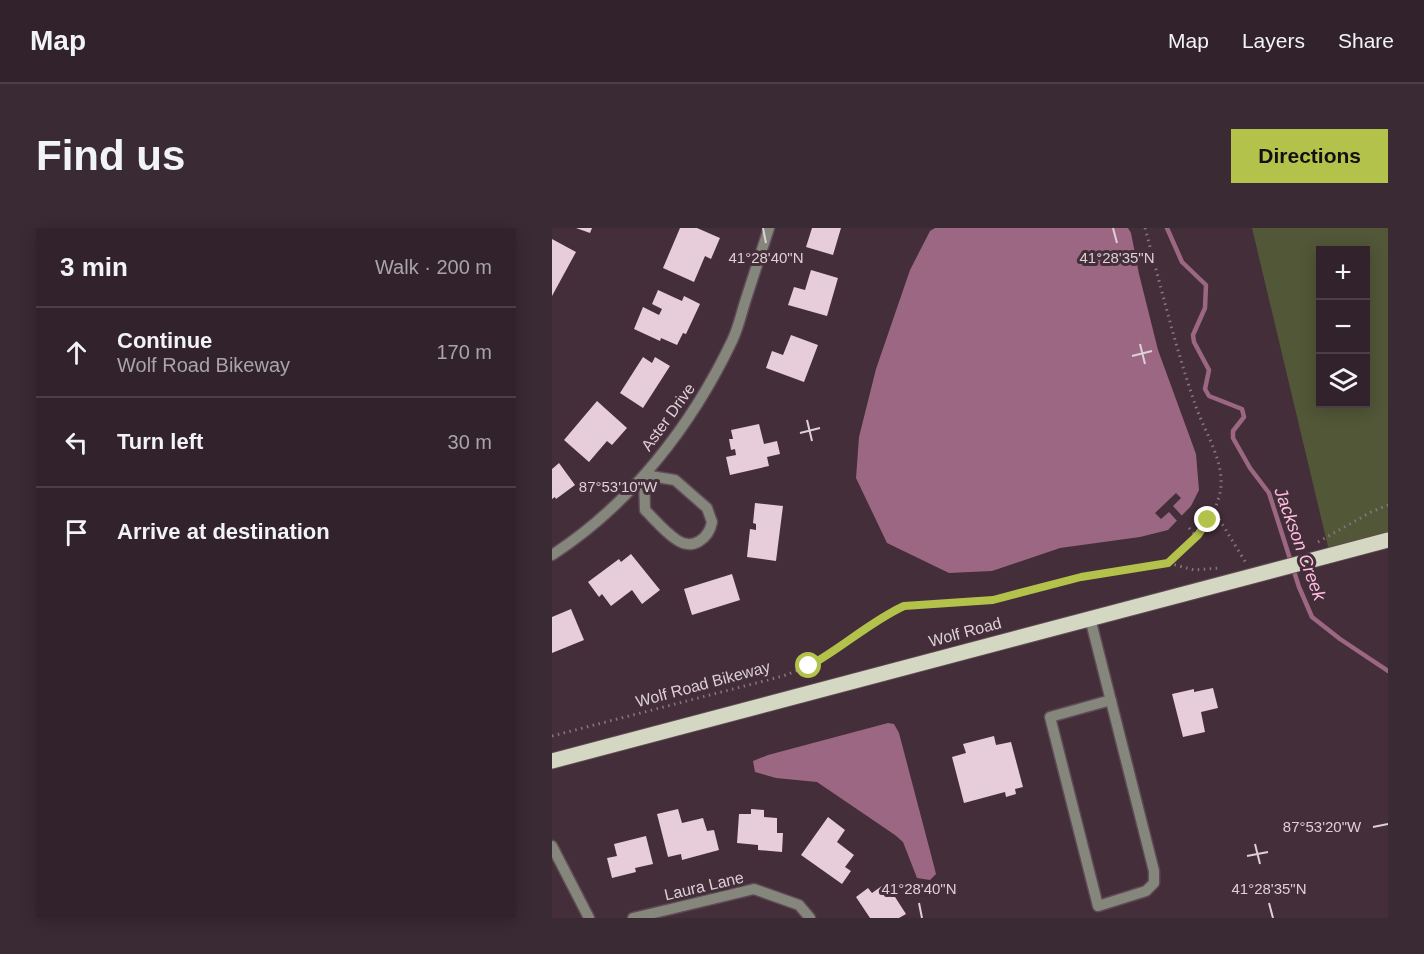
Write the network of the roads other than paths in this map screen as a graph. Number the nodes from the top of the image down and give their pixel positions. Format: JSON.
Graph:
{"nodes":[{"id":1,"x":769,"y":228,"type":"edge"},
{"id":2,"x":644,"y":475,"type":"junction"},
{"id":3,"x":1388,"y":540,"type":"edge"},
{"id":4,"x":552,"y":555,"type":"edge"},
{"id":5,"x":1090,"y":618,"type":"junction"},
{"id":6,"x":1111,"y":700,"type":"junction"},
{"id":7,"x":552,"y":760,"type":"edge"},
{"id":8,"x":552,"y":846,"type":"edge"},
{"id":9,"x":589,"y":918,"type":"edge"},
{"id":10,"x":633,"y":918,"type":"edge"},
{"id":11,"x":810,"y":918,"type":"edge"}],
"edges":[{"from":1,"to":2,"type":"street","name":"Aster Drive"},
{"from":2,"to":2,"type":"street"},
{"from":2,"to":4,"type":"street","name":"Aster Drive"},
{"from":3,"to":5,"type":"main road","name":"Wolf Road"},
{"from":5,"to":6,"type":"street"},
{"from":5,"to":7,"type":"main road","name":"Wolf Road"},
{"from":6,"to":6,"type":"street"},
{"from":8,"to":9,"type":"street"},
{"from":10,"to":11,"type":"street","name":"Laura Lane"}]}
